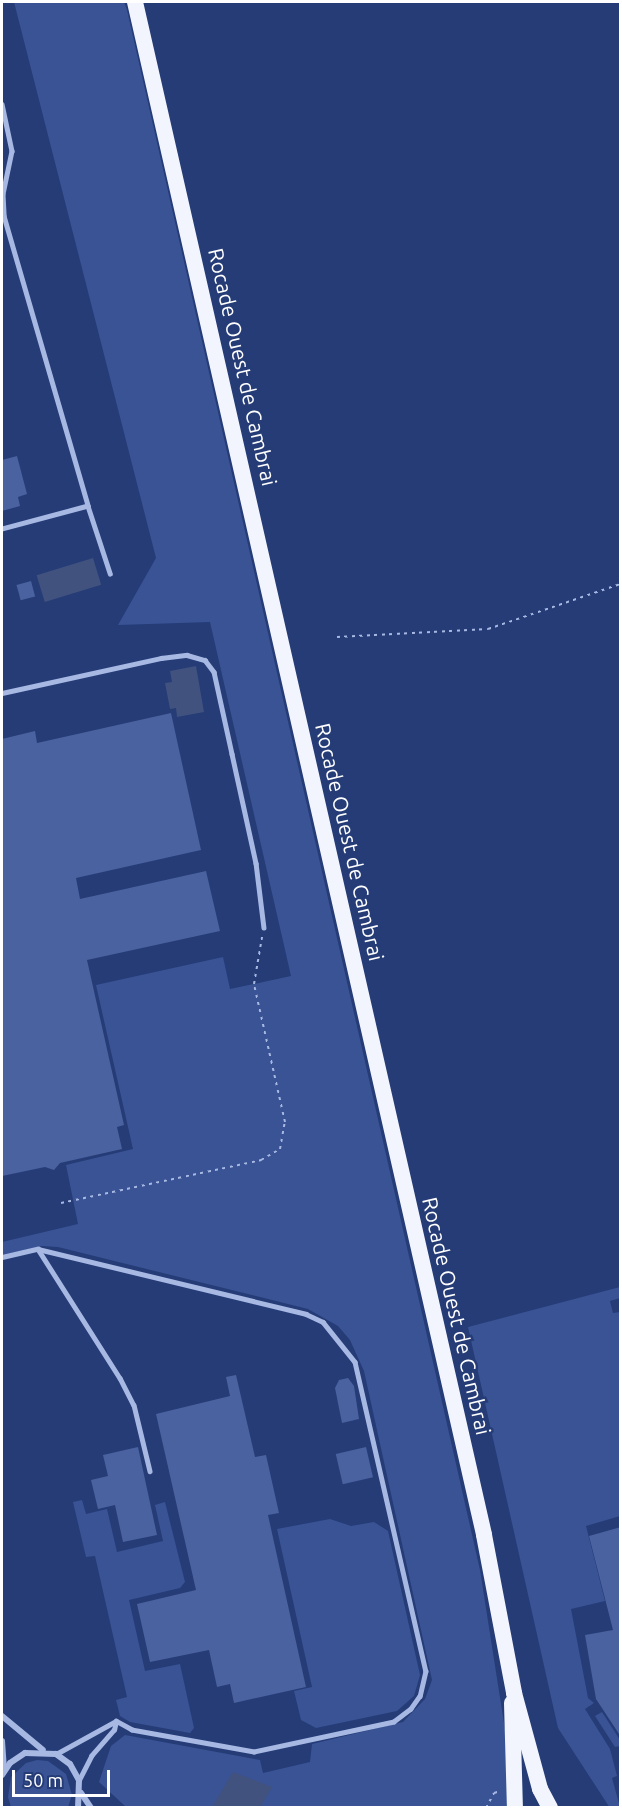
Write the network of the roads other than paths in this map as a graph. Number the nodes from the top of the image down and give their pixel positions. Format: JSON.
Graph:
{"nodes":[{"id":1,"x":135,"y":2,"type":"edge"},
{"id":2,"x":2,"y":104,"type":"edge"},
{"id":3,"x":88,"y":506,"type":"junction"},
{"id":4,"x":2,"y":530,"type":"edge"},
{"id":5,"x":110,"y":573,"type":"dead end"},
{"id":6,"x":2,"y":693,"type":"edge"},
{"id":7,"x":264,"y":928,"type":"road end"},
{"id":8,"x":38,"y":1250,"type":"junction"},
{"id":9,"x":2,"y":1257,"type":"edge"},
{"id":10,"x":150,"y":1470,"type":"dead end"},
{"id":11,"x":514,"y":1693,"type":"junction"},
{"id":12,"x":2,"y":1716,"type":"edge"},
{"id":13,"x":116,"y":1721,"type":"junction"},
{"id":14,"x":2,"y":1741,"type":"edge"},
{"id":15,"x":44,"y":1750,"type":"junction"},
{"id":16,"x":56,"y":1754,"type":"junction"},
{"id":17,"x":3,"y":1773,"type":"edge"},
{"id":18,"x":79,"y":1780,"type":"junction"},
{"id":19,"x":81,"y":1793,"type":"junction"},
{"id":20,"x":78,"y":1808,"type":"edge"},
{"id":21,"x":91,"y":1808,"type":"edge"},
{"id":22,"x":515,"y":1808,"type":"edge"},
{"id":23,"x":549,"y":1808,"type":"edge"}],
"edges":[{"from":1,"to":11,"type":"highway","name":"Rocade Ouest de Cambrai"},
{"from":2,"to":3,"type":"lane"},
{"from":3,"to":4,"type":"lane"},
{"from":3,"to":5,"type":"lane"},
{"from":6,"to":7,"type":"lane"},
{"from":8,"to":9,"type":"lane"},
{"from":8,"to":10,"type":"lane"},
{"from":8,"to":13,"type":"lane"},
{"from":11,"to":22,"type":"highway","name":"Rocade Ouest de Cambrai"},
{"from":11,"to":23,"type":"highway","name":"Rocade Ouest de Cambrai"},
{"from":12,"to":15,"type":"street"},
{"from":13,"to":16,"type":"lane"},
{"from":13,"to":18,"type":"lane"},
{"from":14,"to":17,"type":"street"},
{"from":15,"to":16,"type":"street"},
{"from":15,"to":17,"type":"street"},
{"from":16,"to":18,"type":"street"},
{"from":18,"to":19,"type":"street"},
{"from":19,"to":20,"type":"street"},
{"from":19,"to":21,"type":"street"}]}
